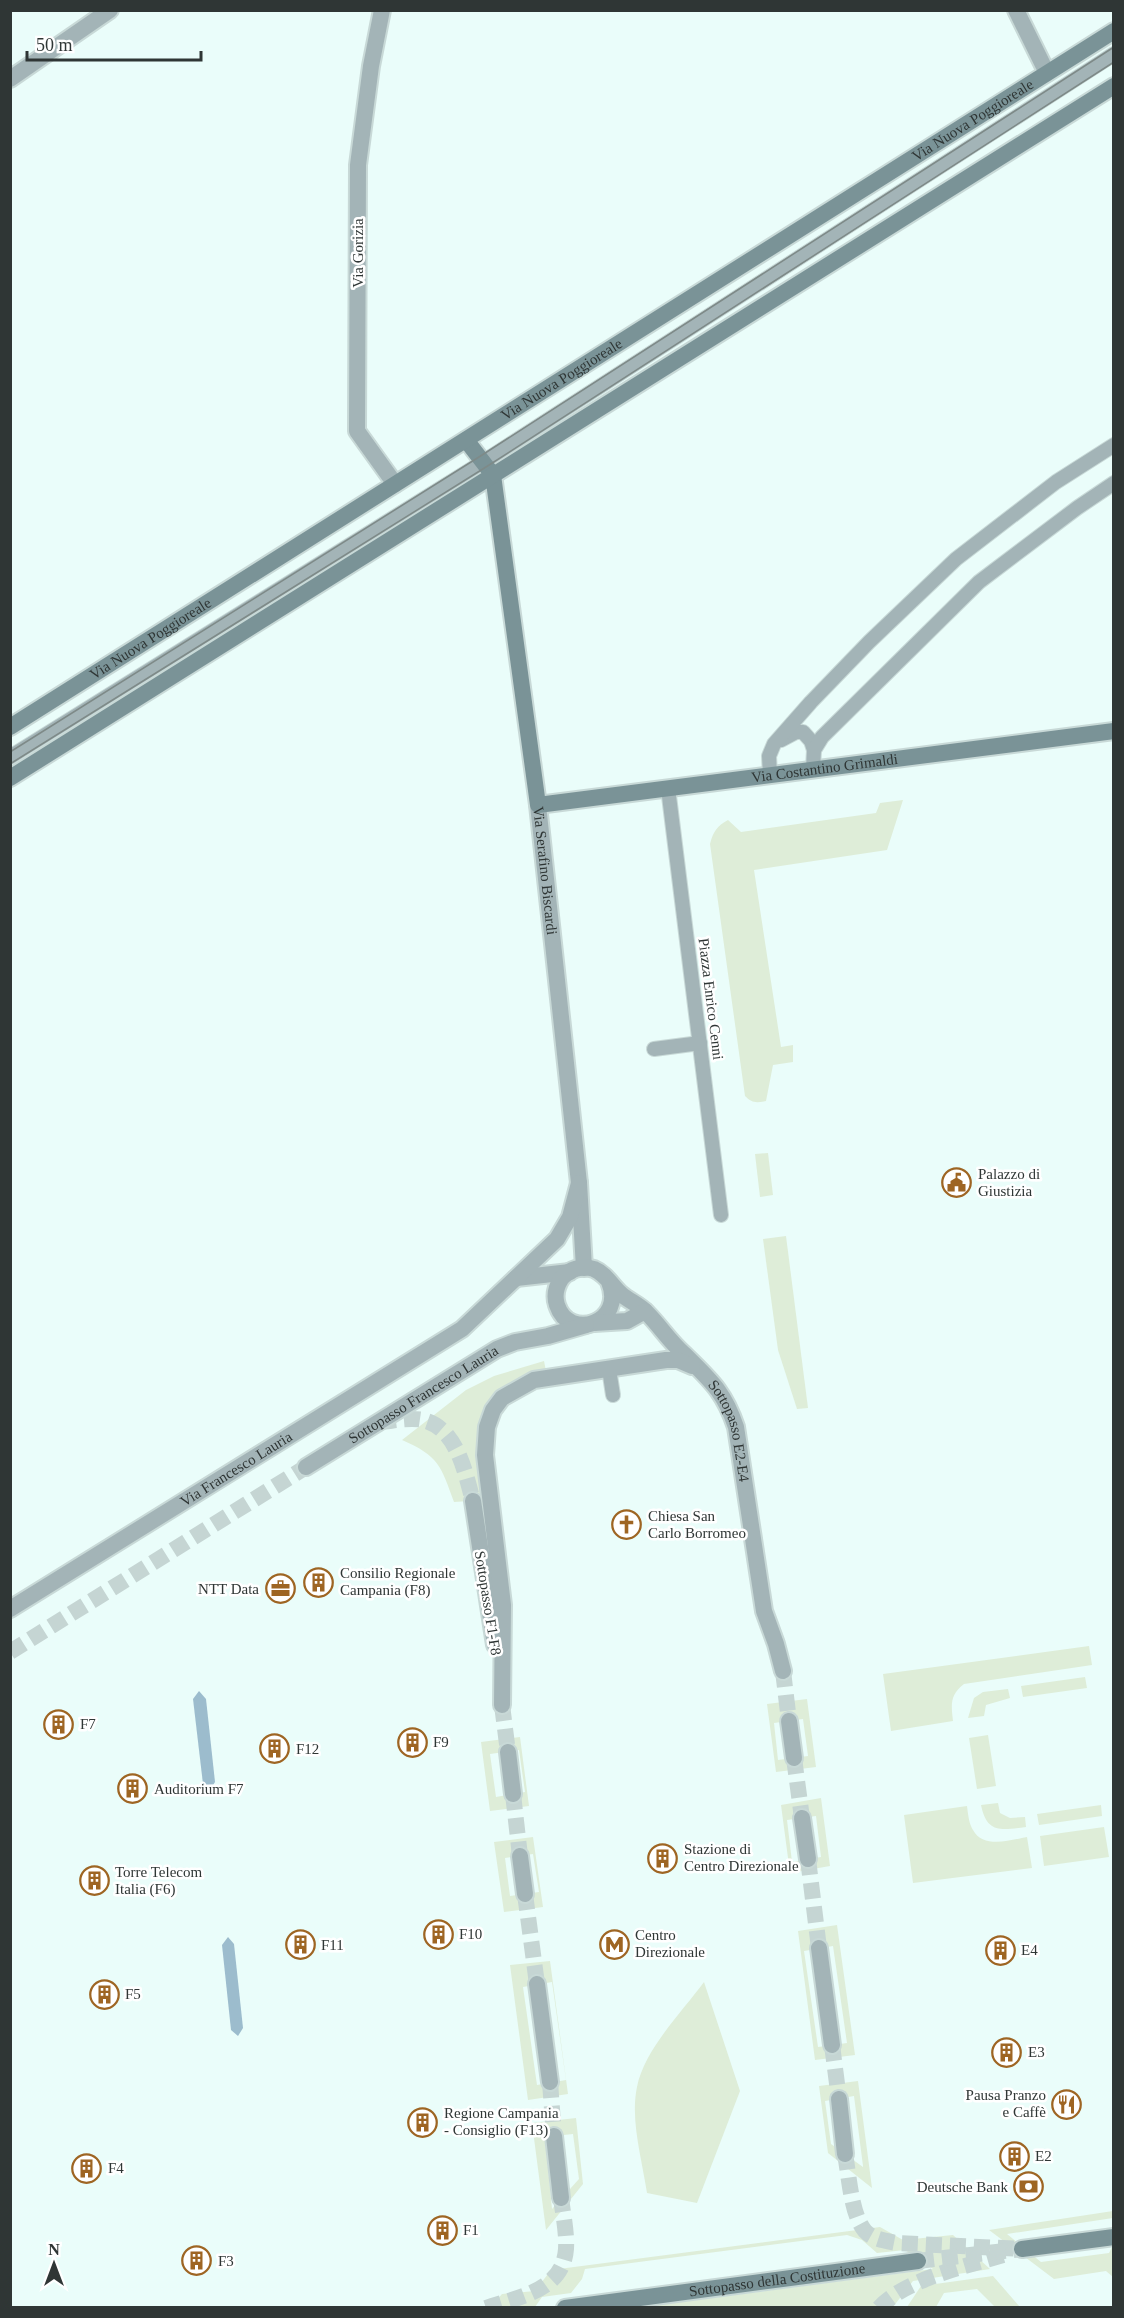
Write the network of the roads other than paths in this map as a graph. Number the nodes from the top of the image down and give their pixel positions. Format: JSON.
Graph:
{"nodes":[{"id":1,"x":110,"y":10,"type":"edge"},
{"id":2,"x":382,"y":10,"type":"edge"},
{"id":3,"x":1016,"y":10,"type":"edge"},
{"id":4,"x":1113,"y":31,"type":"edge"},
{"id":5,"x":1113,"y":54,"type":"edge"},
{"id":6,"x":1047,"y":73,"type":"junction"},
{"id":7,"x":10,"y":79,"type":"edge"},
{"id":8,"x":1113,"y":86,"type":"edge"},
{"id":9,"x":466,"y":440,"type":"junction"},
{"id":10,"x":1113,"y":445,"type":"edge"},
{"id":11,"x":488,"y":468,"type":"junction"},
{"id":12,"x":1113,"y":483,"type":"edge"},
{"id":13,"x":395,"y":484,"type":"junction"},
{"id":14,"x":10,"y":727,"type":"edge"},
{"id":15,"x":1113,"y":731,"type":"edge"},
{"id":16,"x":774,"y":744,"type":"junction"},
{"id":17,"x":813,"y":750,"type":"junction"},
{"id":18,"x":10,"y":757,"type":"edge"},
{"id":19,"x":813,"y":770,"type":"junction"},
{"id":20,"x":770,"y":775,"type":"junction"},
{"id":21,"x":10,"y":778,"type":"edge"},
{"id":22,"x":668,"y":788,"type":"junction"},
{"id":23,"x":538,"y":805,"type":"junction"},
{"id":24,"x":700,"y":1043,"type":"junction"},
{"id":25,"x":654,"y":1048,"type":"dead end"},
{"id":26,"x":579,"y":1183,"type":"junction"},
{"id":27,"x":721,"y":1215,"type":"dead end"},
{"id":28,"x":577,"y":1270,"type":"junction"},
{"id":29,"x":516,"y":1278,"type":"junction"},
{"id":30,"x":609,"y":1282,"type":"junction"},
{"id":31,"x":645,"y":1311,"type":"junction"},
{"id":32,"x":590,"y":1324,"type":"junction"},
{"id":33,"x":609,"y":1369,"type":"junction"},
{"id":34,"x":704,"y":1372,"type":"junction"},
{"id":35,"x":613,"y":1395,"type":"dead end"},
{"id":36,"x":306,"y":1467,"type":"tunnel mouth"},
{"id":37,"x":472,"y":1501,"type":"tunnel mouth"},
{"id":38,"x":10,"y":1609,"type":"edge"},
{"id":39,"x":783,"y":1671,"type":"tunnel mouth"},
{"id":40,"x":789,"y":1721,"type":"tunnel mouth"},
{"id":41,"x":508,"y":1752,"type":"tunnel mouth"},
{"id":42,"x":794,"y":1758,"type":"tunnel mouth"},
{"id":43,"x":513,"y":1794,"type":"tunnel mouth"},
{"id":44,"x":802,"y":1818,"type":"tunnel mouth"},
{"id":45,"x":520,"y":1856,"type":"tunnel mouth"},
{"id":46,"x":808,"y":1859,"type":"tunnel mouth"},
{"id":47,"x":525,"y":1894,"type":"tunnel mouth"},
{"id":48,"x":819,"y":1948,"type":"tunnel mouth"},
{"id":49,"x":537,"y":1984,"type":"tunnel mouth"},
{"id":50,"x":832,"y":2045,"type":"tunnel mouth"},
{"id":51,"x":550,"y":2082,"type":"tunnel mouth"},
{"id":52,"x":839,"y":2099,"type":"tunnel mouth"},
{"id":53,"x":554,"y":2136,"type":"tunnel mouth"},
{"id":54,"x":845,"y":2154,"type":"tunnel mouth"},
{"id":55,"x":561,"y":2198,"type":"tunnel mouth"},
{"id":56,"x":1113,"y":2237,"type":"edge"},
{"id":57,"x":1022,"y":2249,"type":"tunnel mouth"},
{"id":58,"x":918,"y":2261,"type":"tunnel mouth"},
{"id":59,"x":565,"y":2307,"type":"edge"}],
"edges":[{"from":1,"to":7,"type":"street"},
{"from":2,"to":13,"type":"street","name":"Via Gorizia"},
{"from":3,"to":6,"type":"street"},
{"from":4,"to":6,"type":"main road","name":"Via Nuova Poggioreale"},
{"from":5,"to":11,"type":"lane"},
{"from":6,"to":9,"type":"main road","name":"Via Nuova Poggioreale"},
{"from":8,"to":11,"type":"main road"},
{"from":9,"to":11,"type":"main road"},
{"from":9,"to":13,"type":"main road","name":"Via Nuova Poggioreale"},
{"from":10,"to":16,"type":"lane"},
{"from":11,"to":18,"type":"lane"},
{"from":11,"to":21,"type":"main road"},
{"from":11,"to":23,"type":"main road","name":"Via Serafino Biscardi"},
{"from":12,"to":17,"type":"lane"},
{"from":13,"to":14,"type":"main road","name":"Via Nuova Poggioreale"},
{"from":15,"to":19,"type":"main road","name":"Via Costantino Grimaldi"},
{"from":16,"to":17,"type":"lane"},
{"from":16,"to":20,"type":"lane"},
{"from":17,"to":19,"type":"lane"},
{"from":19,"to":20,"type":"main road","name":"Via Costantino Grimaldi"},
{"from":20,"to":22,"type":"main road","name":"Via Costantino Grimaldi"},
{"from":22,"to":23,"type":"main road","name":"Via Costantino Grimaldi"},
{"from":22,"to":24,"type":"lane","name":"Piazza Enrico Cenni"},
{"from":23,"to":26,"type":"street","name":"Via Serafino Biscardi"},
{"from":24,"to":25,"type":"lane"},
{"from":24,"to":27,"type":"lane","name":"Piazza Enrico Cenni"},
{"from":26,"to":28,"type":"street","name":"Via Serafino Biscardi"},
{"from":26,"to":29,"type":"street","name":"Via Francesco Lauria"},
{"from":28,"to":29,"type":"street"},
{"from":28,"to":30,"type":"street"},
{"from":28,"to":32,"type":"street"},
{"from":29,"to":38,"type":"street","name":"Via Francesco Lauria"},
{"from":30,"to":31,"type":"street","name":"Sottopasso E2-E4"},
{"from":30,"to":32,"type":"street"},
{"from":31,"to":32,"type":"street","name":"Sottopasso Francesco Lauria"},
{"from":31,"to":34,"type":"street","name":"Sottopasso E2-E4"},
{"from":32,"to":36,"type":"street","name":"Sottopasso Francesco Lauria"},
{"from":33,"to":34,"type":"street"},
{"from":33,"to":35,"type":"lane"},
{"from":33,"to":37,"type":"street","name":"Sottopasso F1-F8"},
{"from":34,"to":39,"type":"street","name":"Sottopasso E2-E4"},
{"from":40,"to":42,"type":"street"},
{"from":41,"to":43,"type":"street"},
{"from":44,"to":46,"type":"street"},
{"from":45,"to":47,"type":"street"},
{"from":48,"to":50,"type":"street"},
{"from":49,"to":51,"type":"street"},
{"from":52,"to":54,"type":"street"},
{"from":53,"to":55,"type":"street"},
{"from":56,"to":57,"type":"main road"},
{"from":58,"to":59,"type":"main road","name":"Sottopasso della Costituzione"}]}
